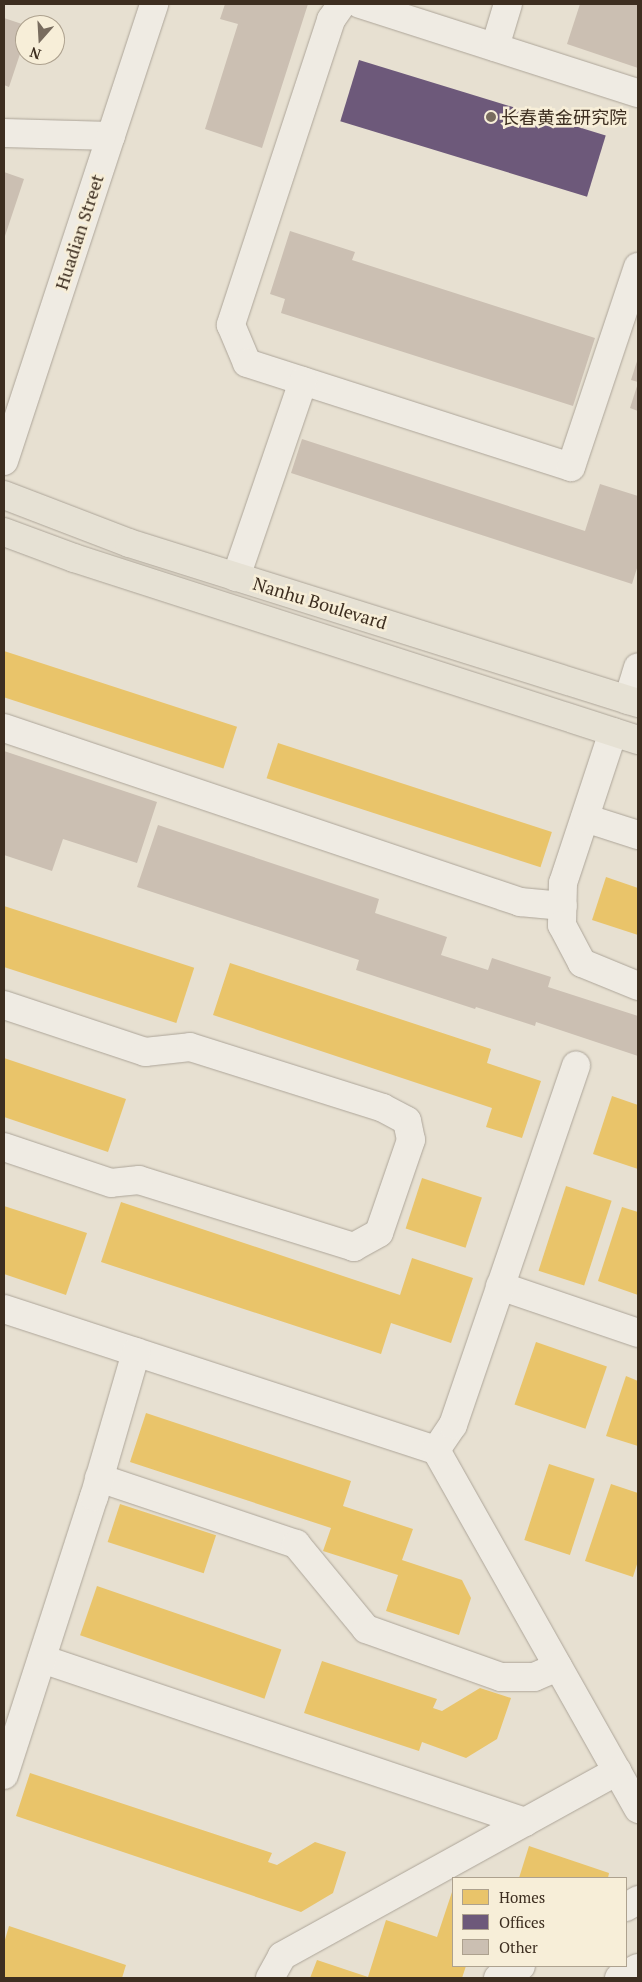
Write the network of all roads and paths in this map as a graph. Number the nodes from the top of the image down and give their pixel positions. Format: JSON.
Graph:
{"nodes":[{"id":1,"x":154,"y":4,"type":"edge"},
{"id":2,"x":342,"y":4,"type":"edge"},
{"id":3,"x":360,"y":4,"type":"edge"},
{"id":4,"x":508,"y":4,"type":"edge"},
{"id":5,"x":495,"y":47,"type":"junction"},
{"id":6,"x":638,"y":93,"type":"edge"},
{"id":7,"x":4,"y":132,"type":"edge"},
{"id":8,"x":111,"y":136,"type":"junction"},
{"id":9,"x":638,"y":267,"type":"edge"},
{"id":10,"x":303,"y":381,"type":"junction"},
{"id":11,"x":6,"y":445,"type":"edge"},
{"id":12,"x":4,"y":495,"type":"edge"},
{"id":13,"x":4,"y":532,"type":"edge"},
{"id":14,"x":236,"y":577,"type":"junction"},
{"id":15,"x":638,"y":667,"type":"edge"},
{"id":16,"x":633,"y":701,"type":"edge"},
{"id":17,"x":4,"y":728,"type":"edge"},
{"id":18,"x":613,"y":732,"type":"junction"},
{"id":19,"x":638,"y":740,"type":"edge"},
{"id":20,"x":585,"y":818,"type":"junction"},
{"id":21,"x":638,"y":835,"type":"edge"},
{"id":22,"x":563,"y":906,"type":"junction"},
{"id":23,"x":638,"y":986,"type":"edge"},
{"id":24,"x":4,"y":1005,"type":"edge"},
{"id":25,"x":576,"y":1065,"type":"dead end"},
{"id":26,"x":4,"y":1147,"type":"edge"},
{"id":27,"x":500,"y":1286,"type":"junction"},
{"id":28,"x":4,"y":1309,"type":"edge"},
{"id":29,"x":638,"y":1333,"type":"edge"},
{"id":30,"x":136,"y":1352,"type":"junction"},
{"id":31,"x":436,"y":1450,"type":"junction"},
{"id":32,"x":99,"y":1478,"type":"junction"},
{"id":33,"x":42,"y":1659,"type":"junction"},
{"id":34,"x":558,"y":1667,"type":"junction"},
{"id":35,"x":617,"y":1771,"type":"junction"},
{"id":36,"x":4,"y":1775,"type":"edge"},
{"id":37,"x":638,"y":1809,"type":"edge"},
{"id":38,"x":525,"y":1822,"type":"junction"},
{"id":39,"x":638,"y":1900,"type":"edge"},
{"id":40,"x":627,"y":1906,"type":"edge"},
{"id":41,"x":519,"y":1967,"type":"edge"},
{"id":42,"x":638,"y":1968,"type":"edge"},
{"id":43,"x":270,"y":1978,"type":"edge"},
{"id":44,"x":498,"y":1978,"type":"edge"},
{"id":45,"x":620,"y":1978,"type":"edge"}],
"edges":[{"from":1,"to":8,"type":"street","name":"Huadian Street"},
{"from":2,"to":10,"type":"street"},
{"from":3,"to":5,"type":"street"},
{"from":4,"to":5,"type":"street"},
{"from":5,"to":6,"type":"street"},
{"from":7,"to":8,"type":"street"},
{"from":8,"to":11,"type":"street","name":"Huadian Street"},
{"from":9,"to":10,"type":"street"},
{"from":10,"to":14,"type":"street"},
{"from":12,"to":14,"type":"main road","name":"Nanhu Boulevard"},
{"from":13,"to":18,"type":"main road","name":"Nanhu Boulevard"},
{"from":14,"to":16,"type":"main road","name":"Nanhu Boulevard"},
{"from":15,"to":16,"type":"street"},
{"from":17,"to":22,"type":"street"},
{"from":18,"to":19,"type":"main road","name":"Nanhu Boulevard"},
{"from":18,"to":20,"type":"street"},
{"from":20,"to":21,"type":"street"},
{"from":20,"to":22,"type":"street"},
{"from":22,"to":23,"type":"street"},
{"from":24,"to":26,"type":"street"},
{"from":25,"to":27,"type":"street"},
{"from":27,"to":29,"type":"street"},
{"from":27,"to":31,"type":"street"},
{"from":28,"to":30,"type":"street"},
{"from":30,"to":31,"type":"street"},
{"from":30,"to":32,"type":"street"},
{"from":31,"to":34,"type":"street"},
{"from":32,"to":33,"type":"street"},
{"from":32,"to":34,"type":"street"},
{"from":33,"to":36,"type":"street"},
{"from":33,"to":38,"type":"street"},
{"from":34,"to":35,"type":"street"},
{"from":35,"to":37,"type":"street"},
{"from":35,"to":38,"type":"street"},
{"from":38,"to":43,"type":"street"},
{"from":39,"to":40,"type":"street"},
{"from":41,"to":44,"type":"street"},
{"from":42,"to":45,"type":"street"}]}
